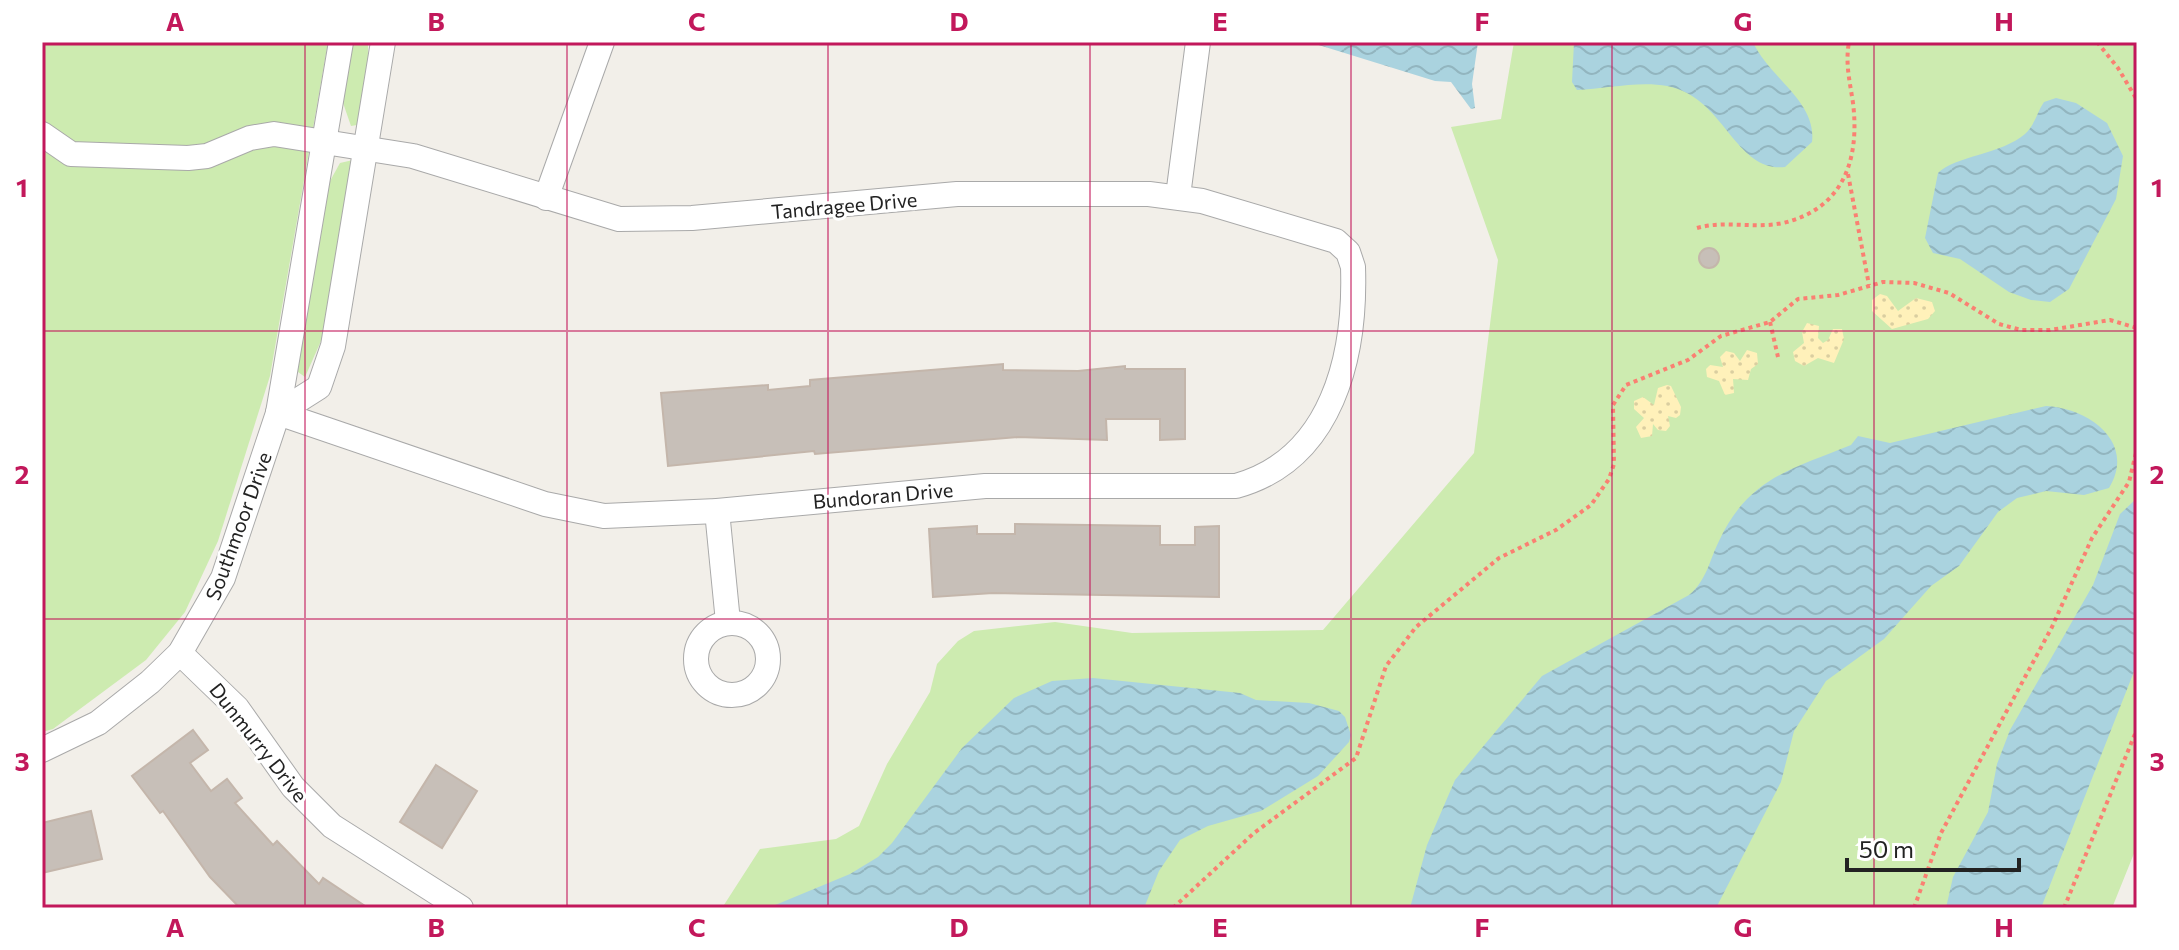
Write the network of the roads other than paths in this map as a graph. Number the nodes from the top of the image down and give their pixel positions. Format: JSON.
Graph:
{"nodes":[{"id":1,"x":341,"y":42,"type":"edge"},
{"id":2,"x":383,"y":42,"type":"edge"},
{"id":3,"x":602,"y":42,"type":"edge"},
{"id":4,"x":1198,"y":42,"type":"edge"},
{"id":5,"x":42,"y":134,"type":"edge"},
{"id":6,"x":324,"y":141,"type":"junction"},
{"id":7,"x":366,"y":148,"type":"junction"},
{"id":8,"x":1178,"y":196,"type":"junction"},
{"id":9,"x":546,"y":198,"type":"junction"},
{"id":10,"x":1353,"y":267,"type":"joint"},
{"id":11,"x":278,"y":413,"type":"junction"},
{"id":12,"x":717,"y":511,"type":"junction"},
{"id":13,"x":728,"y":622,"type":"dead end"},
{"id":14,"x":180,"y":653,"type":"junction"},
{"id":15,"x":42,"y":750,"type":"edge"},
{"id":16,"x":461,"y":908,"type":"edge"}],
"edges":[{"from":1,"to":6,"type":"street","name":"Southmoor Drive"},
{"from":2,"to":7,"type":"street"},
{"from":3,"to":9,"type":"street"},
{"from":4,"to":8,"type":"street"},
{"from":5,"to":6,"type":"street","name":"Tandragee Drive"},
{"from":6,"to":7,"type":"street","name":"Tandragee Drive"},
{"from":6,"to":11,"type":"street","name":"Southmoor Drive"},
{"from":7,"to":9,"type":"street","name":"Tandragee Drive"},
{"from":7,"to":11,"type":"street"},
{"from":8,"to":9,"type":"street","name":"Tandragee Drive"},
{"from":8,"to":10,"type":"street","name":"Tandragee Drive"},
{"from":10,"to":12,"type":"street","name":"Bundoran Drive"},
{"from":11,"to":12,"type":"street","name":"Bundoran Drive"},
{"from":11,"to":14,"type":"street","name":"Southmoor Drive"},
{"from":12,"to":13,"type":"street"},
{"from":14,"to":15,"type":"street","name":"Southmoor Drive"},
{"from":14,"to":16,"type":"street","name":"Dunmurry Drive"}]}
